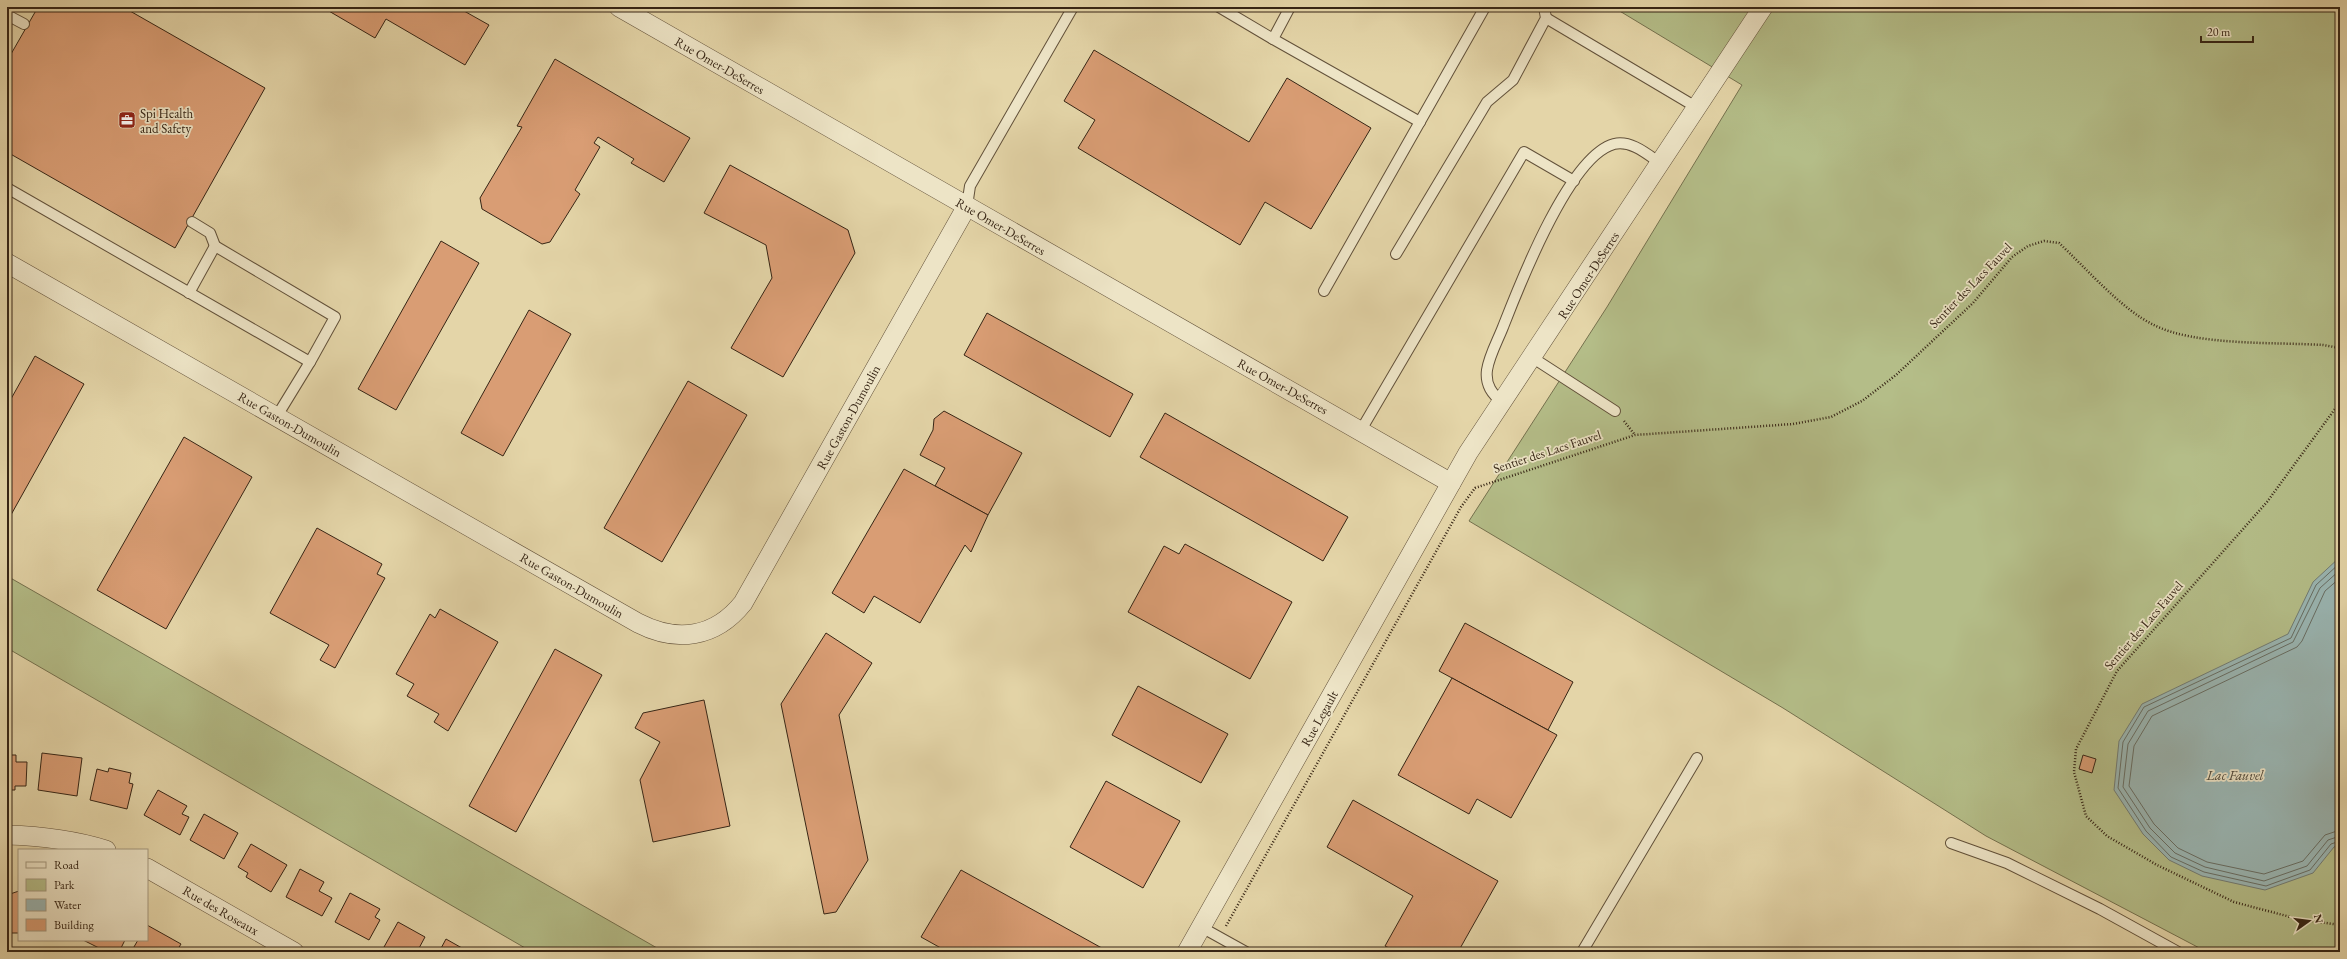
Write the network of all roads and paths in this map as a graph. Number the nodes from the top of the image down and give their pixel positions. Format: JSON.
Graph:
{"nodes":[{"id":1,"x":619,"y":7,"type":"edge"},
{"id":2,"x":1073,"y":7,"type":"edge"},
{"id":3,"x":1219,"y":7,"type":"edge"},
{"id":4,"x":1290,"y":7,"type":"edge"},
{"id":5,"x":1485,"y":7,"type":"edge"},
{"id":6,"x":1544,"y":7,"type":"edge"},
{"id":7,"x":1763,"y":7,"type":"edge"},
{"id":8,"x":7,"y":15,"type":"edge"},
{"id":9,"x":1546,"y":18,"type":"junction"},
{"id":10,"x":24,"y":24,"type":"dead end"},
{"id":11,"x":1273,"y":38,"type":"junction"},
{"id":12,"x":1696,"y":107,"type":"junction"},
{"id":13,"x":1420,"y":122,"type":"junction"},
{"id":14,"x":1660,"y":163,"type":"junction"},
{"id":15,"x":1574,"y":181,"type":"junction"},
{"id":16,"x":7,"y":188,"type":"edge"},
{"id":17,"x":967,"y":206,"type":"junction"},
{"id":18,"x":192,"y":222,"type":"dead end"},
{"id":19,"x":215,"y":246,"type":"junction"},
{"id":20,"x":1396,"y":254,"type":"dead end"},
{"id":21,"x":7,"y":263,"type":"edge"},
{"id":22,"x":1324,"y":291,"type":"dead end"},
{"id":23,"x":189,"y":293,"type":"junction"},
{"id":24,"x":2340,"y":348,"type":"edge"},
{"id":25,"x":1533,"y":358,"type":"junction"},
{"id":26,"x":310,"y":362,"type":"junction"},
{"id":27,"x":2340,"y":402,"type":"edge"},
{"id":28,"x":1503,"y":403,"type":"junction"},
{"id":29,"x":1615,"y":411,"type":"joint"},
{"id":30,"x":277,"y":416,"type":"junction"},
{"id":31,"x":1361,"y":430,"type":"junction"},
{"id":32,"x":1635,"y":434,"type":"junction"},
{"id":33,"x":1451,"y":483,"type":"junction"},
{"id":34,"x":1470,"y":494,"type":"joint"},
{"id":35,"x":1696,"y":758,"type":"dead end"},
{"id":36,"x":7,"y":835,"type":"edge"},
{"id":37,"x":1951,"y":843,"type":"dead end"},
{"id":38,"x":103,"y":849,"type":"edge"},
{"id":39,"x":148,"y":869,"type":"edge"},
{"id":40,"x":2340,"y":925,"type":"edge"},
{"id":41,"x":1202,"y":926,"type":"junction"},
{"id":42,"x":1224,"y":929,"type":"dead end"},
{"id":43,"x":294,"y":952,"type":"edge"},
{"id":44,"x":1187,"y":952,"type":"edge"},
{"id":45,"x":1246,"y":952,"type":"edge"},
{"id":46,"x":1582,"y":952,"type":"edge"},
{"id":47,"x":2178,"y":952,"type":"edge"}],
"edges":[{"from":1,"to":17,"type":"street","name":"Rue Omer-DeSerres"},
{"from":2,"to":17,"type":"lane"},
{"from":3,"to":11,"type":"lane"},
{"from":4,"to":11,"type":"lane"},
{"from":5,"to":13,"type":"lane"},
{"from":6,"to":9,"type":"lane"},
{"from":7,"to":12,"type":"street","name":"Rue Omer-DeSerres"},
{"from":8,"to":10,"type":"lane"},
{"from":9,"to":12,"type":"lane"},
{"from":9,"to":20,"type":"lane"},
{"from":11,"to":13,"type":"lane"},
{"from":12,"to":14,"type":"street","name":"Rue Omer-DeSerres"},
{"from":13,"to":22,"type":"lane"},
{"from":14,"to":15,"type":"lane"},
{"from":14,"to":25,"type":"street","name":"Rue Omer-DeSerres"},
{"from":15,"to":28,"type":"lane"},
{"from":15,"to":31,"type":"lane"},
{"from":16,"to":23,"type":"lane"},
{"from":17,"to":30,"type":"street","name":"Rue Gaston-Dumoulin"},
{"from":17,"to":31,"type":"street","name":"Rue Omer-DeSerres"},
{"from":18,"to":19,"type":"lane"},
{"from":19,"to":23,"type":"lane"},
{"from":19,"to":26,"type":"lane"},
{"from":21,"to":30,"type":"street","name":"Rue Gaston-Dumoulin"},
{"from":23,"to":26,"type":"lane"},
{"from":24,"to":32,"type":"path","name":"Sentier des Lacs Fauvel"},
{"from":25,"to":28,"type":"street","name":"Rue Omer-DeSerres"},
{"from":25,"to":29,"type":"lane"},
{"from":26,"to":30,"type":"lane"},
{"from":27,"to":40,"type":"path","name":"Sentier des Lacs Fauvel"},
{"from":28,"to":33,"type":"street","name":"Rue Omer-DeSerres"},
{"from":29,"to":32,"type":"path"},
{"from":31,"to":33,"type":"street","name":"Rue Omer-DeSerres"},
{"from":32,"to":34,"type":"path","name":"Sentier des Lacs Fauvel"},
{"from":33,"to":41,"type":"street","name":"Rue Legault"},
{"from":34,"to":42,"type":"path","name":"Rue Legault"},
{"from":35,"to":46,"type":"lane"},
{"from":36,"to":38,"type":"street"},
{"from":37,"to":47,"type":"lane"},
{"from":39,"to":43,"type":"street","name":"Rue des Roseaux"},
{"from":41,"to":44,"type":"street","name":"Rue Legault"},
{"from":41,"to":45,"type":"lane"}]}
